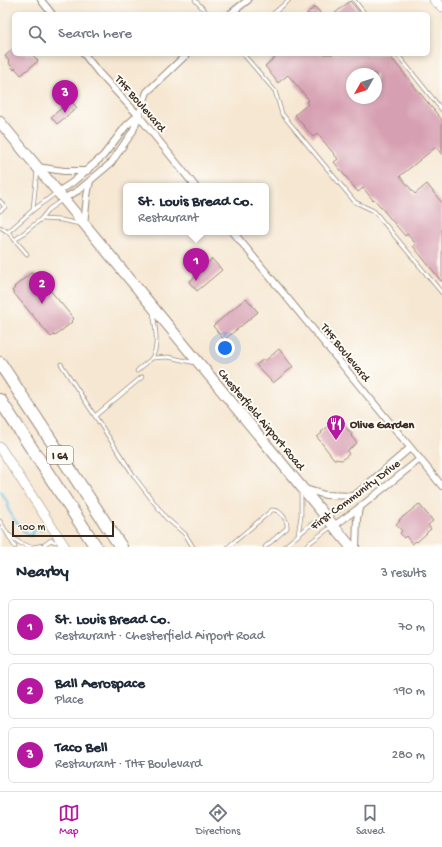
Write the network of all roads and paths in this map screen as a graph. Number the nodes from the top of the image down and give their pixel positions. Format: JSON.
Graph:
{"nodes":[{"id":1,"x":41,"y":0,"type":"edge"},
{"id":2,"x":195,"y":0,"type":"edge"},
{"id":3,"x":203,"y":0,"type":"edge"},
{"id":4,"x":248,"y":0,"type":"edge"},
{"id":5,"x":289,"y":0,"type":"edge"},
{"id":6,"x":354,"y":0,"type":"edge"},
{"id":7,"x":434,"y":0,"type":"edge"},
{"id":8,"x":199,"y":4,"type":"junction"},
{"id":9,"x":442,"y":7,"type":"edge"},
{"id":10,"x":50,"y":12,"type":"edge"},
{"id":11,"x":206,"y":12,"type":"edge"},
{"id":12,"x":233,"y":12,"type":"edge"},
{"id":13,"x":275,"y":12,"type":"edge"},
{"id":14,"x":363,"y":12,"type":"edge"},
{"id":15,"x":86,"y":56,"type":"edge"},
{"id":16,"x":184,"y":56,"type":"edge"},
{"id":17,"x":245,"y":56,"type":"edge"},
{"id":18,"x":399,"y":56,"type":"edge"},
{"id":19,"x":442,"y":110,"type":"edge"},
{"id":20,"x":138,"y":115,"type":"junction"},
{"id":21,"x":0,"y":122,"type":"edge"},
{"id":22,"x":37,"y":167,"type":"junction"},
{"id":23,"x":87,"y":171,"type":"junction"},
{"id":24,"x":90,"y":181,"type":"junction"},
{"id":25,"x":193,"y":183,"type":"edge"},
{"id":26,"x":60,"y":196,"type":"junction"},
{"id":27,"x":0,"y":201,"type":"edge"},
{"id":28,"x":33,"y":210,"type":"junction"},
{"id":29,"x":0,"y":211,"type":"edge"},
{"id":30,"x":41,"y":218,"type":"junction"},
{"id":31,"x":84,"y":225,"type":"junction"},
{"id":32,"x":0,"y":227,"type":"edge"},
{"id":33,"x":8,"y":232,"type":"junction"},
{"id":34,"x":235,"y":235,"type":"edge"},
{"id":35,"x":14,"y":240,"type":"junction"},
{"id":36,"x":26,"y":254,"type":"dead end"},
{"id":37,"x":442,"y":293,"type":"edge"},
{"id":38,"x":152,"y":306,"type":"junction"},
{"id":39,"x":152,"y":358,"type":"junction"},
{"id":40,"x":0,"y":363,"type":"edge"},
{"id":41,"x":61,"y":364,"type":"dead end"},
{"id":42,"x":200,"y":364,"type":"junction"},
{"id":43,"x":137,"y":371,"type":"dead end"},
{"id":44,"x":142,"y":377,"type":"dead end"},
{"id":45,"x":0,"y":400,"type":"edge"},
{"id":46,"x":95,"y":416,"type":"junction"},
{"id":47,"x":0,"y":448,"type":"edge"},
{"id":48,"x":410,"y":448,"type":"junction"},
{"id":49,"x":420,"y":459,"type":"junction"},
{"id":50,"x":442,"y":486,"type":"edge"},
{"id":51,"x":302,"y":488,"type":"junction"},
{"id":52,"x":354,"y":496,"type":"junction"},
{"id":53,"x":359,"y":508,"type":"junction"},
{"id":54,"x":325,"y":516,"type":"junction"},
{"id":55,"x":0,"y":522,"type":"edge"},
{"id":56,"x":332,"y":526,"type":"junction"},
{"id":57,"x":8,"y":534,"type":"junction"},
{"id":58,"x":297,"y":536,"type":"junction"},
{"id":59,"x":57,"y":542,"type":"junction"},
{"id":60,"x":233,"y":545,"type":"edge"},
{"id":61,"x":43,"y":546,"type":"edge"},
{"id":62,"x":15,"y":547,"type":"edge"},
{"id":63,"x":32,"y":547,"type":"edge"},
{"id":64,"x":66,"y":547,"type":"edge"},
{"id":65,"x":96,"y":547,"type":"edge"},
{"id":66,"x":121,"y":547,"type":"edge"},
{"id":67,"x":193,"y":547,"type":"edge"},
{"id":68,"x":228,"y":547,"type":"edge"},
{"id":69,"x":264,"y":547,"type":"edge"},
{"id":70,"x":284,"y":547,"type":"edge"},
{"id":71,"x":304,"y":547,"type":"edge"},
{"id":72,"x":351,"y":547,"type":"edge"},
{"id":73,"x":356,"y":547,"type":"edge"}],
"edges":[{"from":1,"to":10,"type":"street"},
{"from":2,"to":8,"type":"lane"},
{"from":3,"to":8,"type":"lane"},
{"from":4,"to":12,"type":"street"},
{"from":5,"to":13,"type":"lane"},
{"from":6,"to":14,"type":"lane"},
{"from":7,"to":9,"type":"street"},
{"from":8,"to":11,"type":"lane"},
{"from":15,"to":20,"type":"street","name":"THF Boulevard"},
{"from":16,"to":20,"type":"street"},
{"from":17,"to":37,"type":"lane"},
{"from":18,"to":19,"type":"lane"},
{"from":20,"to":23,"type":"street"},
{"from":20,"to":24,"type":"street"},
{"from":20,"to":25,"type":"street","name":"THF Boulevard"},
{"from":21,"to":22,"type":"main road","name":"Chesterfield Airport Road"},
{"from":22,"to":23,"type":"street"},
{"from":22,"to":26,"type":"main road","name":"Chesterfield Airport Road"},
{"from":22,"to":28,"type":"lane"},
{"from":23,"to":26,"type":"street"},
{"from":24,"to":26,"type":"street"},
{"from":24,"to":31,"type":"street"},
{"from":26,"to":28,"type":"lane"},
{"from":26,"to":30,"type":"lane"},
{"from":26,"to":31,"type":"main road","name":"Chesterfield Airport Road"},
{"from":27,"to":29,"type":"lane"},
{"from":28,"to":33,"type":"lane"},
{"from":30,"to":31,"type":"lane"},
{"from":30,"to":35,"type":"lane"},
{"from":31,"to":38,"type":"main road","name":"Chesterfield Airport Road"},
{"from":32,"to":33,"type":"lane"},
{"from":33,"to":35,"type":"lane"},
{"from":34,"to":48,"type":"street","name":"THF Boulevard"},
{"from":35,"to":36,"type":"lane"},
{"from":38,"to":39,"type":"lane"},
{"from":38,"to":42,"type":"main road","name":"Chesterfield Airport Road"},
{"from":39,"to":42,"type":"lane"},
{"from":39,"to":43,"type":"lane"},
{"from":40,"to":66,"type":"highway","number":"I 64"},
{"from":41,"to":46,"type":"lane"},
{"from":42,"to":51,"type":"main road","name":"Chesterfield Airport Road"},
{"from":44,"to":46,"type":"lane"},
{"from":45,"to":65,"type":"highway","number":"I 64"},
{"from":46,"to":67,"type":"lane"},
{"from":47,"to":59,"type":"street"},
{"from":48,"to":49,"type":"street","name":"THF Boulevard"},
{"from":48,"to":52,"type":"street","name":"First Community Drive"},
{"from":49,"to":50,"type":"street","name":"THF Boulevard"},
{"from":49,"to":53,"type":"street","name":"First Community Drive"},
{"from":51,"to":52,"type":"street"},
{"from":51,"to":54,"type":"main road","name":"Chesterfield Airport Road"},
{"from":51,"to":58,"type":"lane"},
{"from":52,"to":54,"type":"street","name":"First Community Drive"},
{"from":53,"to":56,"type":"street","name":"First Community Drive"},
{"from":53,"to":73,"type":"street"},
{"from":54,"to":56,"type":"main road","name":"Chesterfield Airport Road"},
{"from":54,"to":58,"type":"lane","name":"First Community Drive"},
{"from":55,"to":57,"type":"lane"},
{"from":56,"to":71,"type":"lane","name":"First Community Drive"},
{"from":56,"to":72,"type":"main road","name":"Chesterfield Airport Road"},
{"from":57,"to":62,"type":"lane"},
{"from":57,"to":63,"type":"lane"},
{"from":58,"to":70,"type":"lane","name":"First Community Drive"},
{"from":59,"to":61,"type":"lane"},
{"from":59,"to":64,"type":"street"},
{"from":60,"to":68,"type":"lane"},
{"from":60,"to":69,"type":"lane"},
{"from":61,"to":63,"type":"lane"}]}
